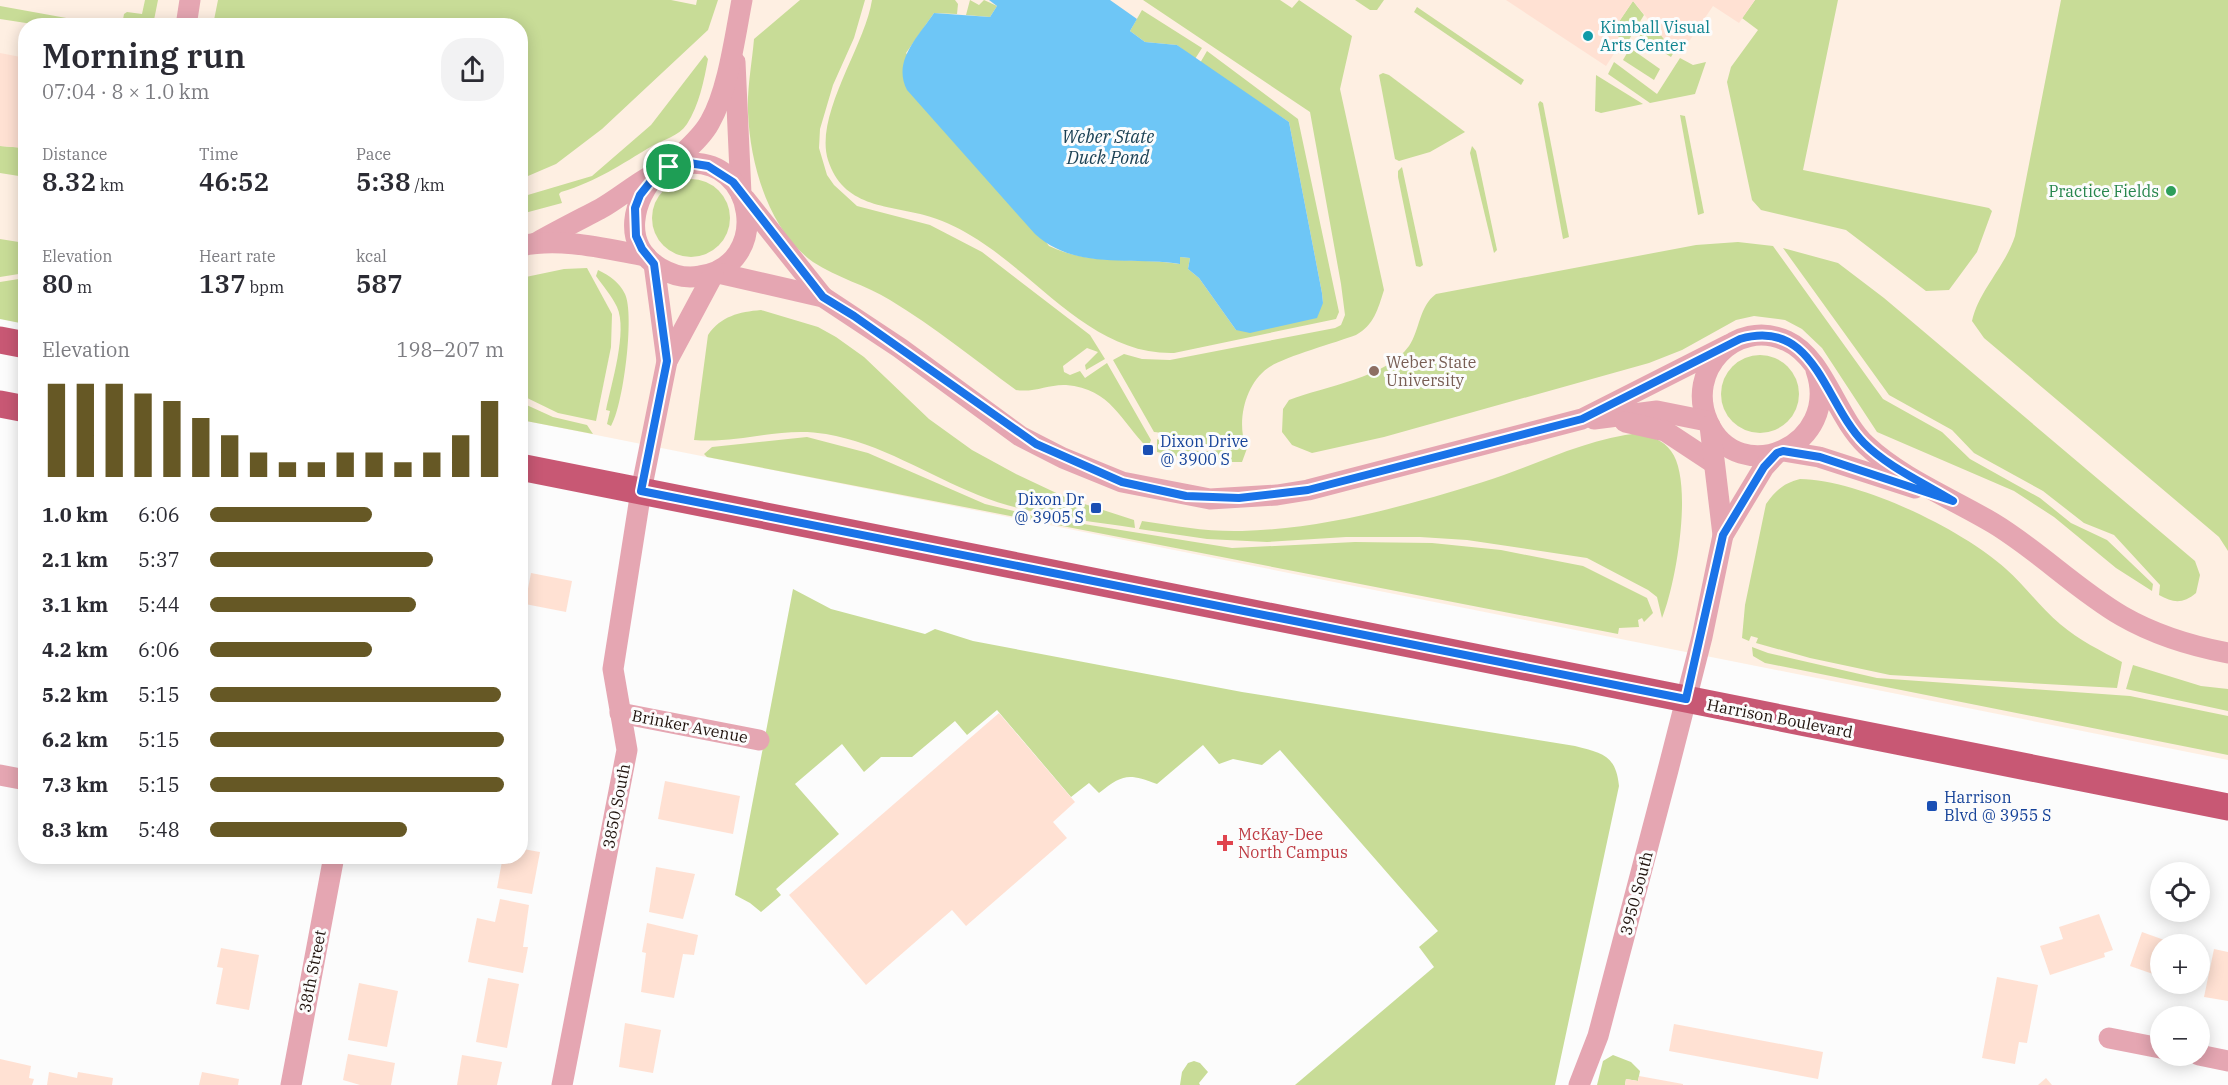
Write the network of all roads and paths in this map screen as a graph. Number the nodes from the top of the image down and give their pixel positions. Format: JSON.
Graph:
{"nodes":[{"id":1,"x":190,"y":0,"type":"edge"},
{"id":2,"x":741,"y":0,"type":"edge"},
{"id":3,"x":187,"y":18,"type":"edge"},
{"id":4,"x":734,"y":44,"type":"junction"},
{"id":5,"x":664,"y":169,"type":"junction"},
{"id":6,"x":742,"y":195,"type":"junction"},
{"id":7,"x":528,"y":244,"type":"edge"},
{"id":8,"x":650,"y":260,"type":"junction"},
{"id":9,"x":715,"y":274,"type":"junction"},
{"id":10,"x":823,"y":297,"type":"junction"},
{"id":11,"x":0,"y":340,"type":"edge"},
{"id":12,"x":18,"y":343,"type":"edge"},
{"id":13,"x":1728,"y":345,"type":"junction"},
{"id":14,"x":667,"y":361,"type":"junction"},
{"id":15,"x":1816,"y":370,"type":"junction"},
{"id":16,"x":0,"y":404,"type":"edge"},
{"id":17,"x":18,"y":407,"type":"edge"},
{"id":18,"x":1592,"y":419,"type":"junction"},
{"id":19,"x":1708,"y":424,"type":"junction"},
{"id":20,"x":1780,"y":452,"type":"junction"},
{"id":21,"x":1712,"y":462,"type":"junction"},
{"id":22,"x":528,"y":469,"type":"edge"},
{"id":23,"x":641,"y":491,"type":"junction"},
{"id":24,"x":1953,"y":501,"type":"junction"},
{"id":25,"x":1723,"y":535,"type":"junction"},
{"id":26,"x":2228,"y":653,"type":"edge"},
{"id":27,"x":1686,"y":699,"type":"junction"},
{"id":28,"x":620,"y":713,"type":"junction"},
{"id":29,"x":759,"y":740,"type":"dead end"},
{"id":30,"x":0,"y":774,"type":"edge"},
{"id":31,"x":18,"y":778,"type":"edge"},
{"id":32,"x":2228,"y":807,"type":"edge"},
{"id":33,"x":332,"y":864,"type":"edge"},
{"id":34,"x":2109,"y":1038,"type":"dead end"},
{"id":35,"x":2150,"y":1046,"type":"edge"},
{"id":36,"x":2210,"y":1057,"type":"edge"},
{"id":37,"x":2228,"y":1061,"type":"edge"},
{"id":38,"x":291,"y":1085,"type":"edge"},
{"id":39,"x":562,"y":1085,"type":"edge"},
{"id":40,"x":1579,"y":1085,"type":"edge"}],
"edges":[{"from":1,"to":3,"type":"street"},
{"from":2,"to":4,"type":"street"},
{"from":4,"to":5,"type":"street"},
{"from":4,"to":6,"type":"street"},
{"from":5,"to":6,"type":"street"},
{"from":5,"to":7,"type":"street"},
{"from":5,"to":8,"type":"street"},
{"from":6,"to":9,"type":"street"},
{"from":6,"to":10,"type":"street"},
{"from":7,"to":8,"type":"street"},
{"from":8,"to":9,"type":"street"},
{"from":8,"to":14,"type":"street"},
{"from":9,"to":10,"type":"street"},
{"from":9,"to":14,"type":"street"},
{"from":10,"to":18,"type":"street"},
{"from":11,"to":12,"type":"main road"},
{"from":13,"to":15,"type":"street"},
{"from":13,"to":18,"type":"street"},
{"from":13,"to":19,"type":"street"},
{"from":14,"to":23,"type":"street","name":"3850 South"},
{"from":15,"to":20,"type":"street"},
{"from":15,"to":24,"type":"street"},
{"from":16,"to":17,"type":"main road"},
{"from":18,"to":19,"type":"street"},
{"from":18,"to":21,"type":"street"},
{"from":19,"to":20,"type":"street"},
{"from":19,"to":21,"type":"street"},
{"from":20,"to":24,"type":"street"},
{"from":20,"to":25,"type":"street"},
{"from":21,"to":25,"type":"street"},
{"from":22,"to":23,"type":"main road","name":"Harrison Boulevard"},
{"from":23,"to":27,"type":"main road","name":"Harrison Boulevard"},
{"from":23,"to":28,"type":"street","name":"3850 South"},
{"from":24,"to":26,"type":"street"},
{"from":25,"to":27,"type":"street","name":"3950 South"},
{"from":27,"to":32,"type":"main road","name":"Harrison Boulevard"},
{"from":27,"to":40,"type":"street","name":"3950 South"},
{"from":28,"to":29,"type":"street","name":"Brinker Avenue"},
{"from":28,"to":39,"type":"street","name":"3850 South"},
{"from":30,"to":31,"type":"street"},
{"from":33,"to":38,"type":"street","name":"38th Street"},
{"from":34,"to":35,"type":"street"},
{"from":36,"to":37,"type":"street"}]}
